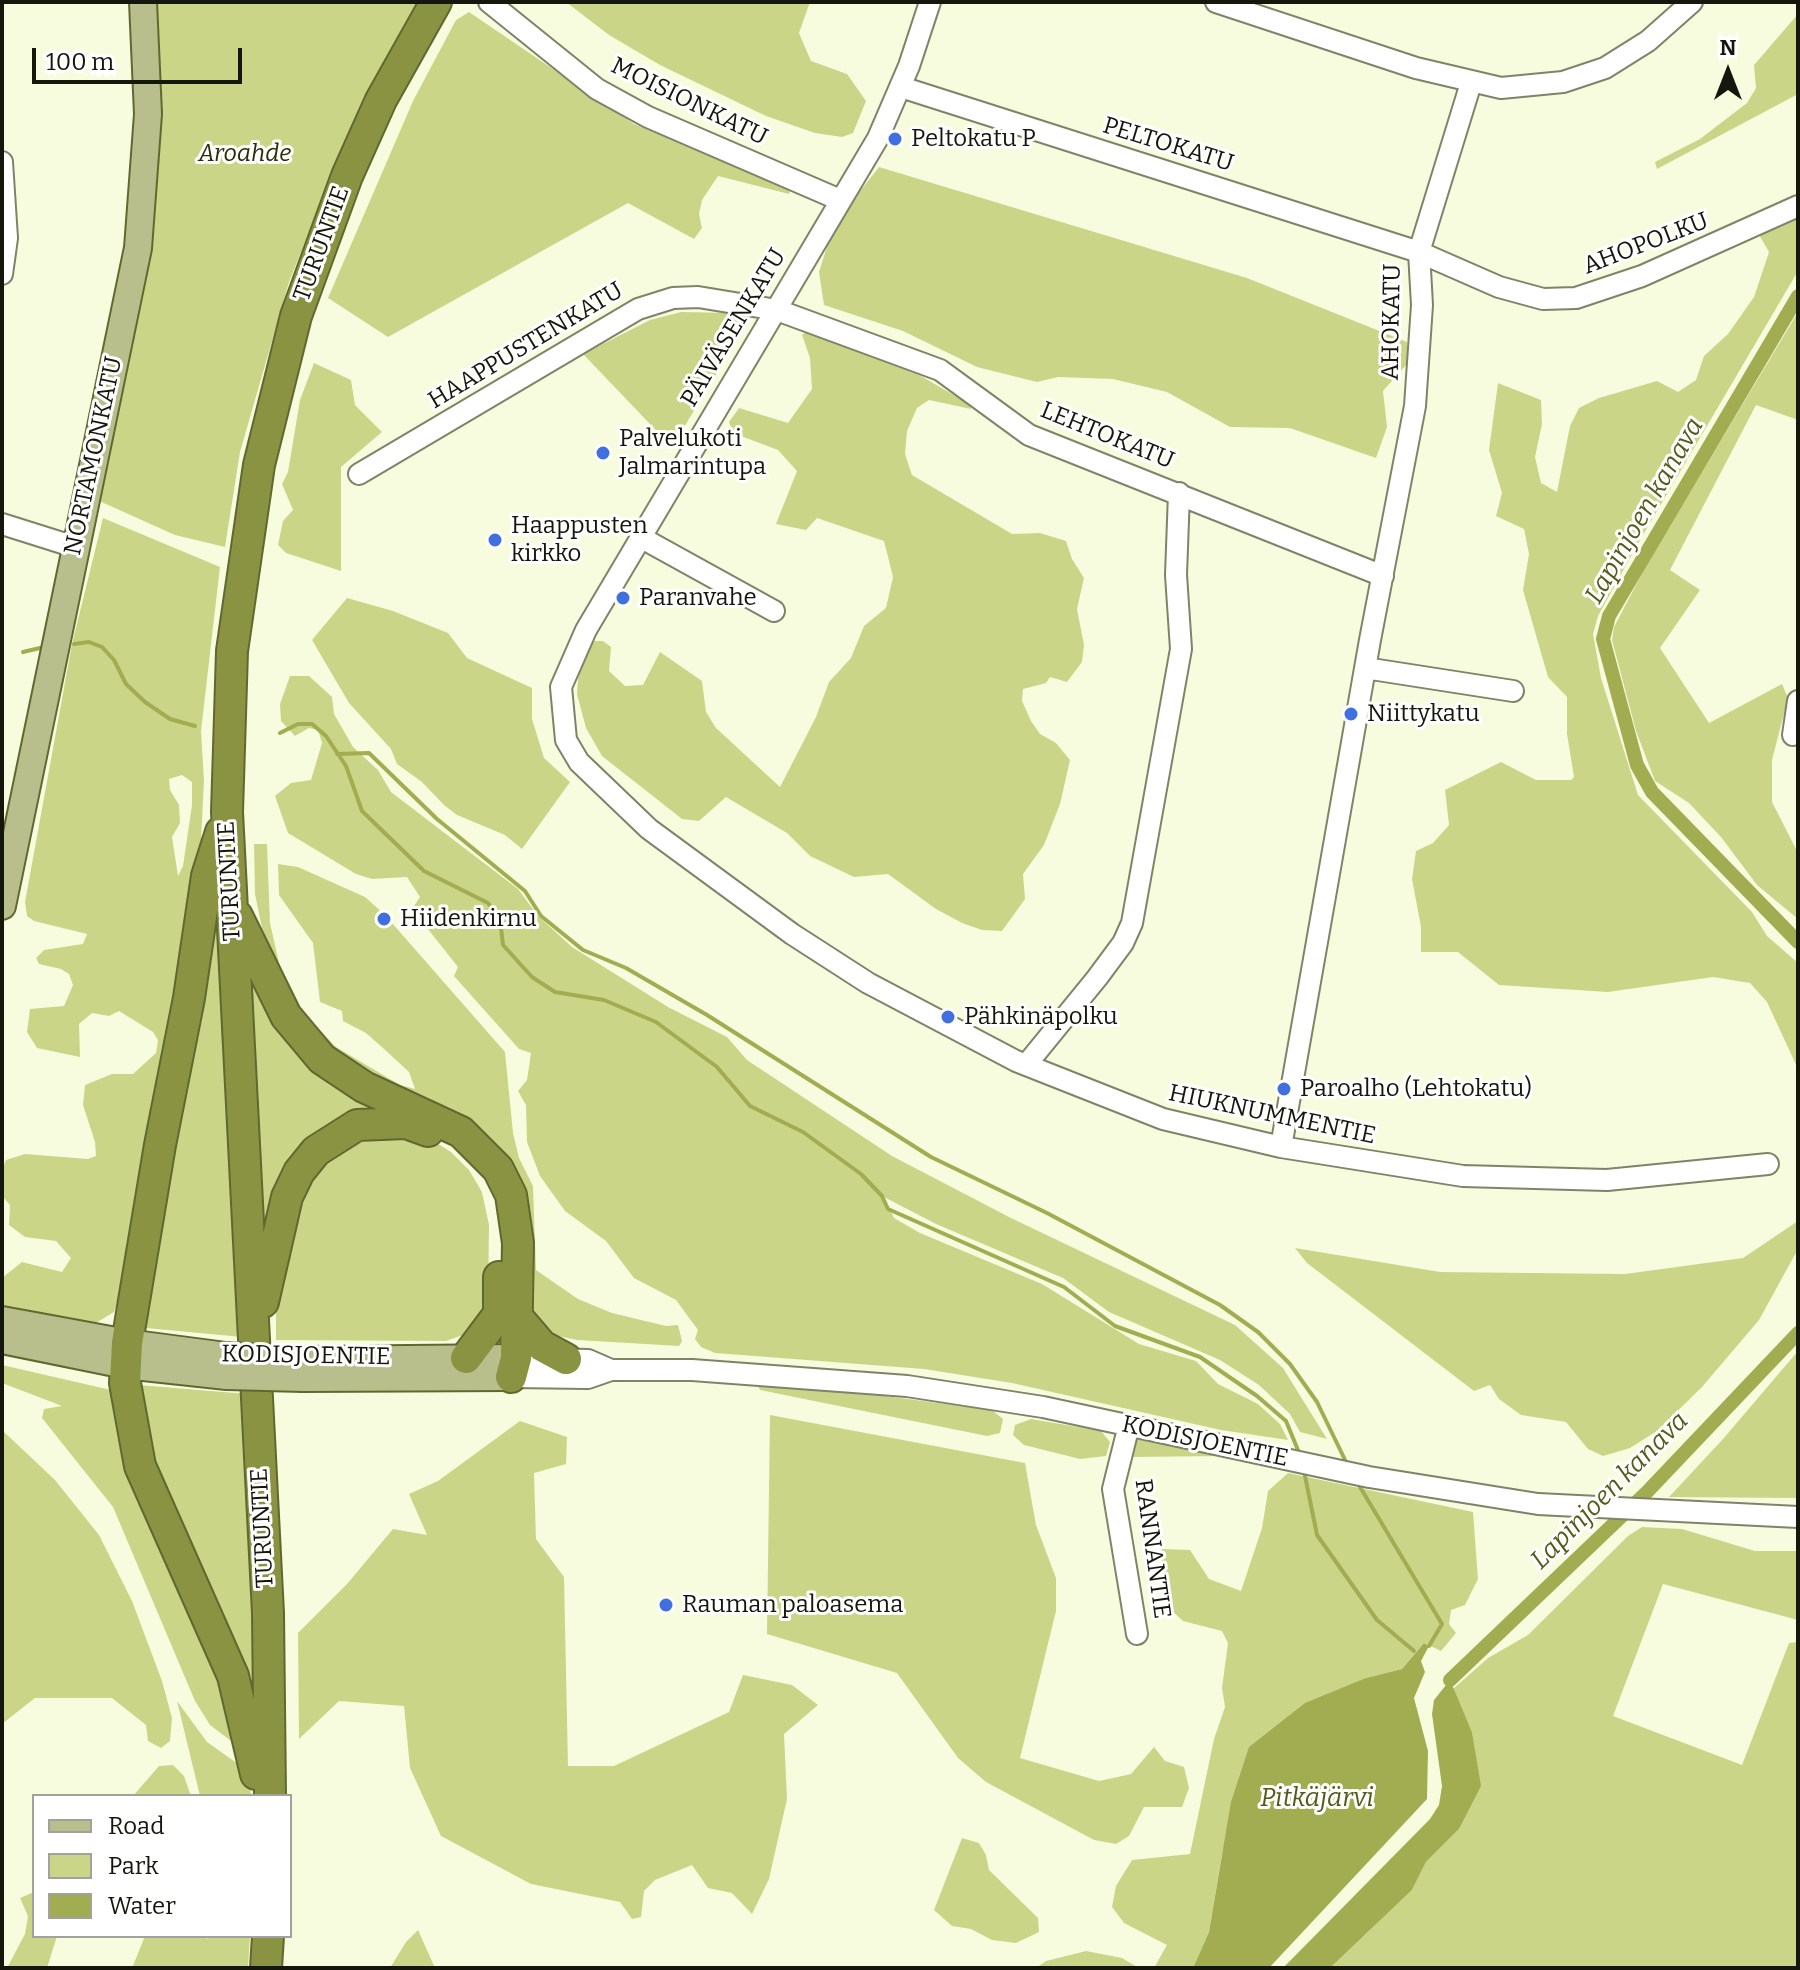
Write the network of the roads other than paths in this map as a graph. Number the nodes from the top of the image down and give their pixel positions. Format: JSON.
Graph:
{"nodes":[{"id":1,"x":143,"y":2,"type":"edge"},
{"id":2,"x":436,"y":2,"type":"edge"},
{"id":3,"x":489,"y":2,"type":"edge"},
{"id":4,"x":930,"y":2,"type":"edge"},
{"id":5,"x":1216,"y":2,"type":"edge"},
{"id":6,"x":1692,"y":2,"type":"edge"},
{"id":7,"x":1471,"y":83,"type":"junction"},
{"id":8,"x":901,"y":87,"type":"junction"},
{"id":9,"x":2,"y":162,"type":"edge"},
{"id":10,"x":840,"y":200,"type":"junction"},
{"id":11,"x":1798,"y":206,"type":"edge"},
{"id":12,"x":4,"y":216,"type":"edge"},
{"id":13,"x":1419,"y":252,"type":"junction"},
{"id":14,"x":2,"y":274,"type":"edge"},
{"id":15,"x":777,"y":310,"type":"junction"},
{"id":16,"x":359,"y":474,"type":"dead end"},
{"id":17,"x":1179,"y":493,"type":"junction"},
{"id":18,"x":2,"y":524,"type":"edge"},
{"id":19,"x":640,"y":537,"type":"junction"},
{"id":20,"x":75,"y":547,"type":"junction"},
{"id":21,"x":1384,"y":572,"type":"junction"},
{"id":22,"x":774,"y":611,"type":"dead end"},
{"id":23,"x":1365,"y":668,"type":"junction"},
{"id":24,"x":1513,"y":691,"type":"dead end"},
{"id":25,"x":1798,"y":701,"type":"edge"},
{"id":26,"x":562,"y":720,"type":"joint"},
{"id":27,"x":1793,"y":735,"type":"dead end"},
{"id":28,"x":227,"y":812,"type":"junction"},
{"id":29,"x":231,"y":904,"type":"junction"},
{"id":30,"x":2,"y":906,"type":"edge"},
{"id":31,"x":1026,"y":1065,"type":"junction"},
{"id":32,"x":1281,"y":1147,"type":"junction"},
{"id":33,"x":1768,"y":1164,"type":"dead end"},
{"id":34,"x":508,"y":1316,"type":"junction"},
{"id":35,"x":2,"y":1320,"type":"edge"},
{"id":36,"x":254,"y":1339,"type":"junction"},
{"id":37,"x":2,"y":1340,"type":"edge"},
{"id":38,"x":126,"y":1354,"type":"junction"},
{"id":39,"x":466,"y":1358,"type":"junction"},
{"id":40,"x":566,"y":1359,"type":"junction"},
{"id":41,"x":511,"y":1365,"type":"junction"},
{"id":42,"x":302,"y":1369,"type":"junction"},
{"id":43,"x":611,"y":1370,"type":"junction"},
{"id":44,"x":1129,"y":1425,"type":"junction"},
{"id":45,"x":1798,"y":1517,"type":"edge"},
{"id":46,"x":1137,"y":1634,"type":"dead end"},
{"id":47,"x":260,"y":1794,"type":"edge"},
{"id":48,"x":270,"y":1794,"type":"edge"},
{"id":49,"x":268,"y":1938,"type":"edge"},
{"id":50,"x":266,"y":1968,"type":"edge"}],
"edges":[{"from":1,"to":20,"type":"main road","name":"NORTAMONKATU"},
{"from":2,"to":28,"type":"highway","name":"TURUNTIE"},
{"from":3,"to":10,"type":"street","name":"MOISIONKATU"},
{"from":4,"to":8,"type":"street","name":"PÄIVÄSENKATU"},
{"from":5,"to":7,"type":"street"},
{"from":6,"to":7,"type":"street"},
{"from":7,"to":13,"type":"street","name":"AHOKATU"},
{"from":8,"to":10,"type":"street","name":"PÄIVÄSENKATU"},
{"from":8,"to":13,"type":"street","name":"PELTOKATU"},
{"from":9,"to":12,"type":"street"},
{"from":10,"to":15,"type":"street","name":"PÄIVÄSENKATU"},
{"from":11,"to":13,"type":"street","name":"AHOPOLKU"},
{"from":12,"to":14,"type":"street"},
{"from":13,"to":21,"type":"street","name":"AHOKATU"},
{"from":15,"to":16,"type":"street","name":"HAAPPUSTENKATU"},
{"from":15,"to":17,"type":"street","name":"LEHTOKATU"},
{"from":15,"to":19,"type":"street","name":"PÄIVÄSENKATU"},
{"from":17,"to":21,"type":"street","name":"LEHTOKATU"},
{"from":17,"to":31,"type":"street"},
{"from":18,"to":20,"type":"street"},
{"from":19,"to":22,"type":"street"},
{"from":19,"to":26,"type":"street","name":"PÄIVÄSENKATU"},
{"from":20,"to":30,"type":"main road","name":"NORTAMONKATU"},
{"from":21,"to":23,"type":"street"},
{"from":23,"to":24,"type":"street"},
{"from":23,"to":32,"type":"street"},
{"from":25,"to":27,"type":"street"},
{"from":26,"to":31,"type":"street","name":"HIUKNUMMENTIE"},
{"from":28,"to":29,"type":"highway","name":"TURUNTIE"},
{"from":28,"to":38,"type":"highway"},
{"from":29,"to":34,"type":"highway"},
{"from":29,"to":36,"type":"highway","name":"TURUNTIE"},
{"from":31,"to":32,"type":"street","name":"HIUKNUMMENTIE"},
{"from":32,"to":33,"type":"street","name":"HIUKNUMMENTIE"},
{"from":34,"to":36,"type":"highway"},
{"from":34,"to":39,"type":"highway"},
{"from":34,"to":40,"type":"highway"},
{"from":34,"to":41,"type":"highway"},
{"from":35,"to":38,"type":"main road","name":"KODISJOENTIE"},
{"from":36,"to":48,"type":"highway","name":"TURUNTIE"},
{"from":37,"to":38,"type":"main road","name":"KODISJOENTIE"},
{"from":38,"to":42,"type":"main road","name":"KODISJOENTIE","bridge":true},
{"from":38,"to":47,"type":"highway"},
{"from":39,"to":41,"type":"main road","name":"KODISJOENTIE"},
{"from":39,"to":42,"type":"main road","name":"KODISJOENTIE"},
{"from":40,"to":41,"type":"street","name":"KODISJOENTIE"},
{"from":40,"to":43,"type":"street","name":"KODISJOENTIE"},
{"from":41,"to":42,"type":"main road","name":"KODISJOENTIE"},
{"from":41,"to":43,"type":"street","name":"KODISJOENTIE"},
{"from":43,"to":44,"type":"street","name":"KODISJOENTIE"},
{"from":44,"to":45,"type":"street","name":"KODISJOENTIE"},
{"from":44,"to":46,"type":"street","name":"RANNANTIE"},
{"from":49,"to":50,"type":"highway"}]}
